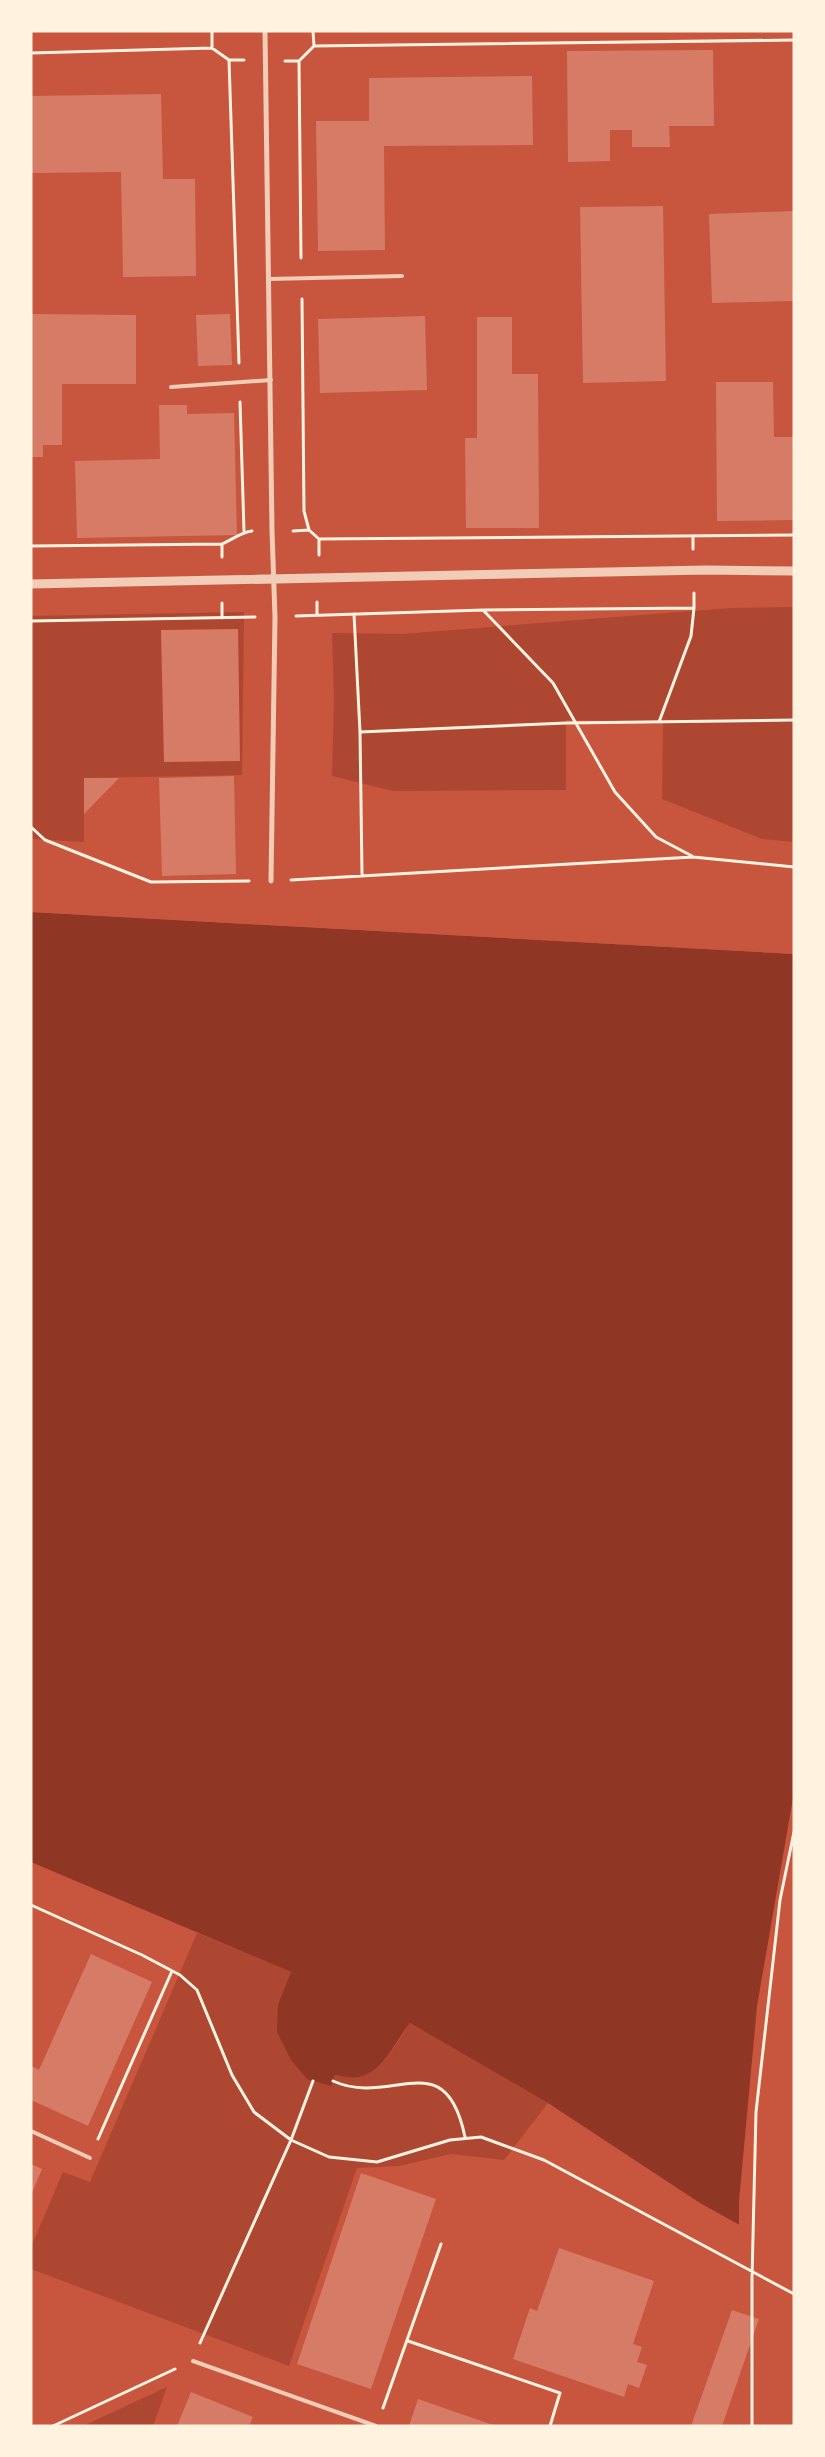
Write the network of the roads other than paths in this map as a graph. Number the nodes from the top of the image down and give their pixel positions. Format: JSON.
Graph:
{"nodes":[{"id":1,"x":265,"y":31,"type":"edge"},
{"id":2,"x":402,"y":276,"type":"dead end"},
{"id":3,"x":270,"y":279,"type":"junction"},
{"id":4,"x":271,"y":380,"type":"junction"},
{"id":5,"x":171,"y":387,"type":"dead end"},
{"id":6,"x":792,"y":572,"type":"edge"},
{"id":7,"x":275,"y":580,"type":"junction"},
{"id":8,"x":31,"y":584,"type":"edge"},
{"id":9,"x":270,"y":881,"type":"road end"},
{"id":10,"x":31,"y":2131,"type":"edge"},
{"id":11,"x":90,"y":2158,"type":"road end"},
{"id":12,"x":193,"y":2360,"type":"road end"},
{"id":13,"x":376,"y":2426,"type":"edge"}],
"edges":[{"from":1,"to":3,"type":"street"},
{"from":2,"to":3,"type":"lane"},
{"from":3,"to":4,"type":"street"},
{"from":4,"to":5,"type":"lane"},
{"from":4,"to":7,"type":"street"},
{"from":6,"to":7,"type":"street"},
{"from":7,"to":8,"type":"street"},
{"from":7,"to":9,"type":"street"},
{"from":10,"to":11,"type":"lane"},
{"from":12,"to":13,"type":"lane"}]}
